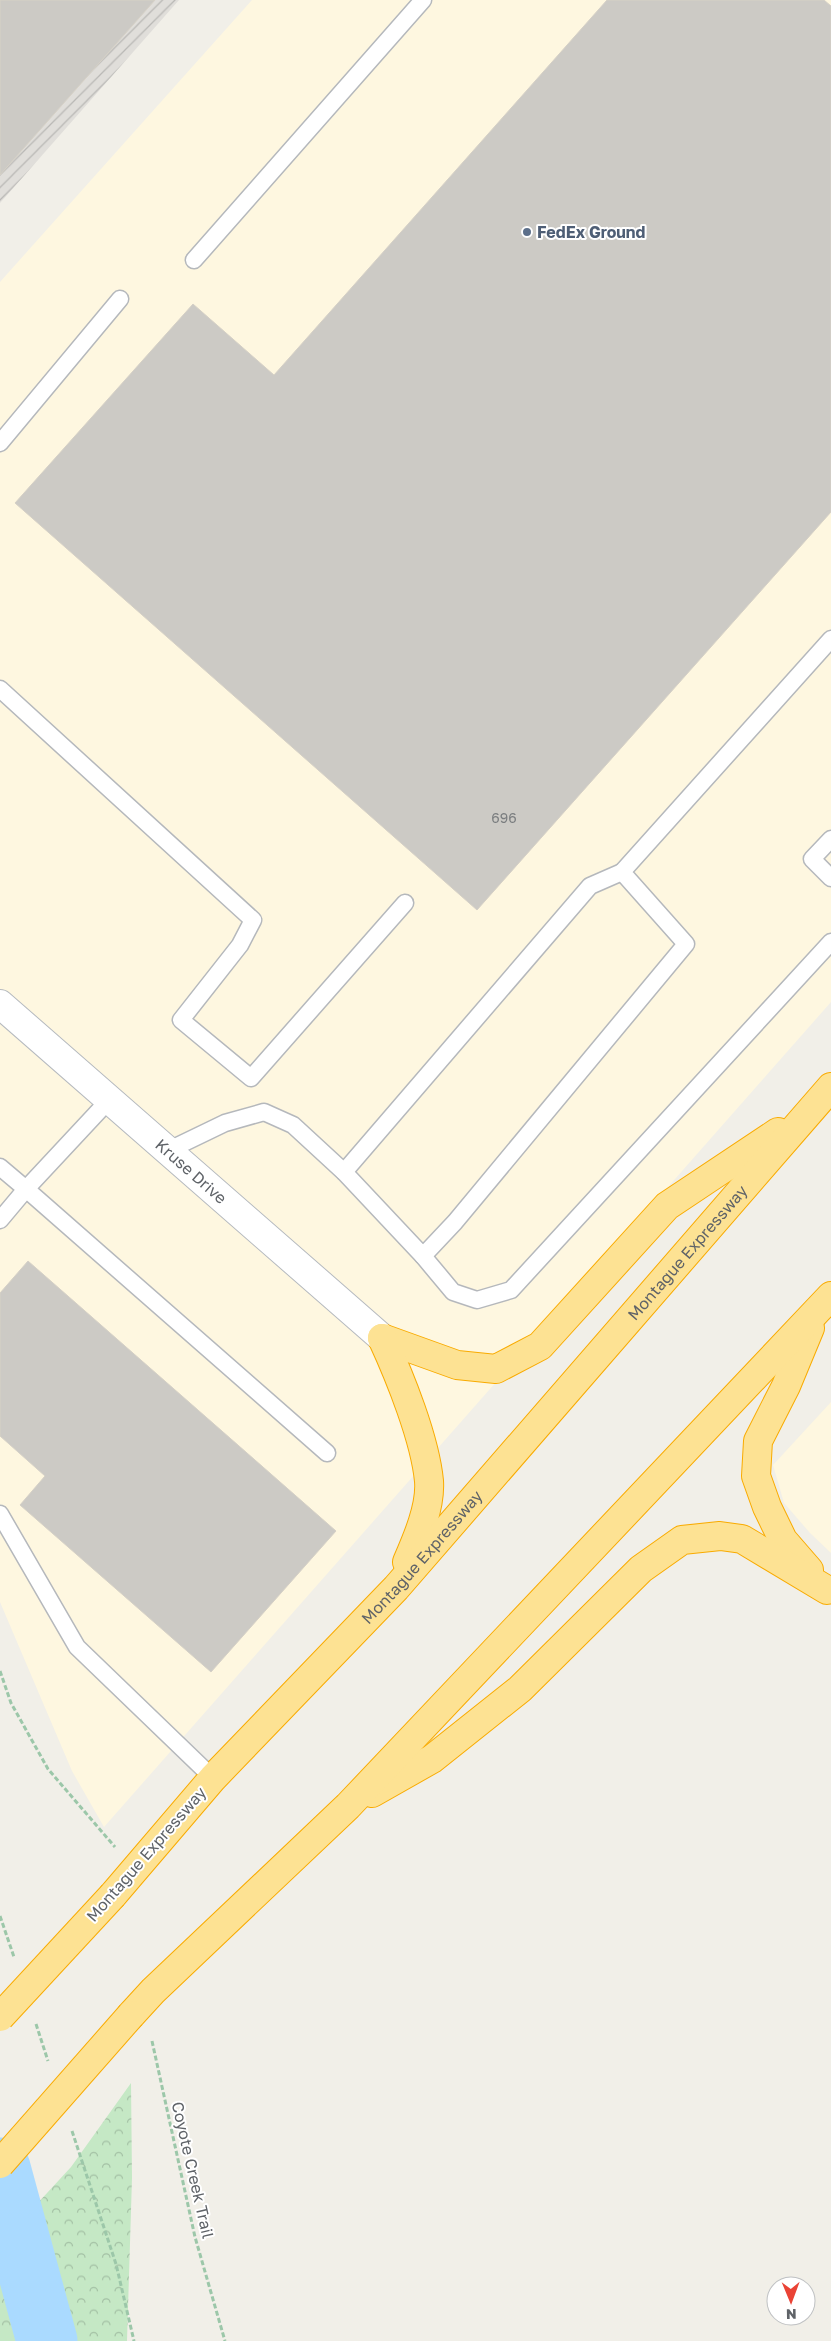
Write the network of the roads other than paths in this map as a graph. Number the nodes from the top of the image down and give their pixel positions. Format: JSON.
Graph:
{"nodes":[{"id":1,"x":423,"y":0,"type":"edge"},
{"id":2,"x":194,"y":260,"type":"dead end"},
{"id":3,"x":120,"y":299,"type":"dead end"},
{"id":4,"x":0,"y":443,"type":"edge"},
{"id":5,"x":831,"y":639,"type":"edge"},
{"id":6,"x":0,"y":689,"type":"edge"},
{"id":7,"x":831,"y":839,"type":"edge"},
{"id":8,"x":622,"y":872,"type":"junction"},
{"id":9,"x":831,"y":878,"type":"edge"},
{"id":10,"x":405,"y":903,"type":"dead end"},
{"id":11,"x":831,"y":942,"type":"edge"},
{"id":12,"x":0,"y":1004,"type":"edge"},
{"id":13,"x":831,"y":1086,"type":"edge"},
{"id":14,"x":109,"y":1100,"type":"junction"},
{"id":15,"x":807,"y":1113,"type":"junction"},
{"id":16,"x":167,"y":1151,"type":"junction"},
{"id":17,"x":0,"y":1167,"type":"edge"},
{"id":18,"x":344,"y":1172,"type":"junction"},
{"id":19,"x":26,"y":1189,"type":"junction"},
{"id":20,"x":0,"y":1220,"type":"edge"},
{"id":21,"x":423,"y":1256,"type":"junction"},
{"id":22,"x":824,"y":1304,"type":"edge"},
{"id":23,"x":382,"y":1338,"type":"junction"},
{"id":24,"x":327,"y":1453,"type":"dead end"},
{"id":25,"x":0,"y":1514,"type":"edge"},
{"id":26,"x":396,"y":1588,"type":"junction"},
{"id":27,"x":829,"y":1592,"type":"edge"},
{"id":28,"x":213,"y":1778,"type":"junction"},
{"id":29,"x":348,"y":1806,"type":"junction"},
{"id":30,"x":0,"y":2017,"type":"edge"},
{"id":31,"x":0,"y":2164,"type":"edge"}],
"edges":[{"from":1,"to":2,"type":"lane"},
{"from":3,"to":4,"type":"lane"},
{"from":5,"to":8,"type":"lane"},
{"from":6,"to":10,"type":"lane"},
{"from":7,"to":9,"type":"lane"},
{"from":8,"to":18,"type":"lane"},
{"from":8,"to":21,"type":"lane"},
{"from":11,"to":21,"type":"lane"},
{"from":12,"to":14,"type":"street","name":"Kruse Drive"},
{"from":13,"to":15,"type":"highway","name":"Montague Expressway"},
{"from":14,"to":16,"type":"street","name":"Kruse Drive"},
{"from":14,"to":19,"type":"lane"},
{"from":15,"to":23,"type":"highway"},
{"from":15,"to":26,"type":"highway","name":"Montague Expressway"},
{"from":16,"to":18,"type":"lane"},
{"from":16,"to":23,"type":"street","name":"Kruse Drive"},
{"from":17,"to":19,"type":"lane"},
{"from":18,"to":21,"type":"lane"},
{"from":19,"to":20,"type":"lane"},
{"from":19,"to":24,"type":"lane"},
{"from":22,"to":27,"type":"highway"},
{"from":22,"to":29,"type":"highway"},
{"from":23,"to":26,"type":"highway"},
{"from":25,"to":28,"type":"lane"},
{"from":26,"to":28,"type":"highway","name":"Montague Expressway"},
{"from":27,"to":29,"type":"highway"},
{"from":28,"to":30,"type":"highway","name":"Montague Expressway","bridge":true},
{"from":29,"to":31,"type":"highway","bridge":true}]}
